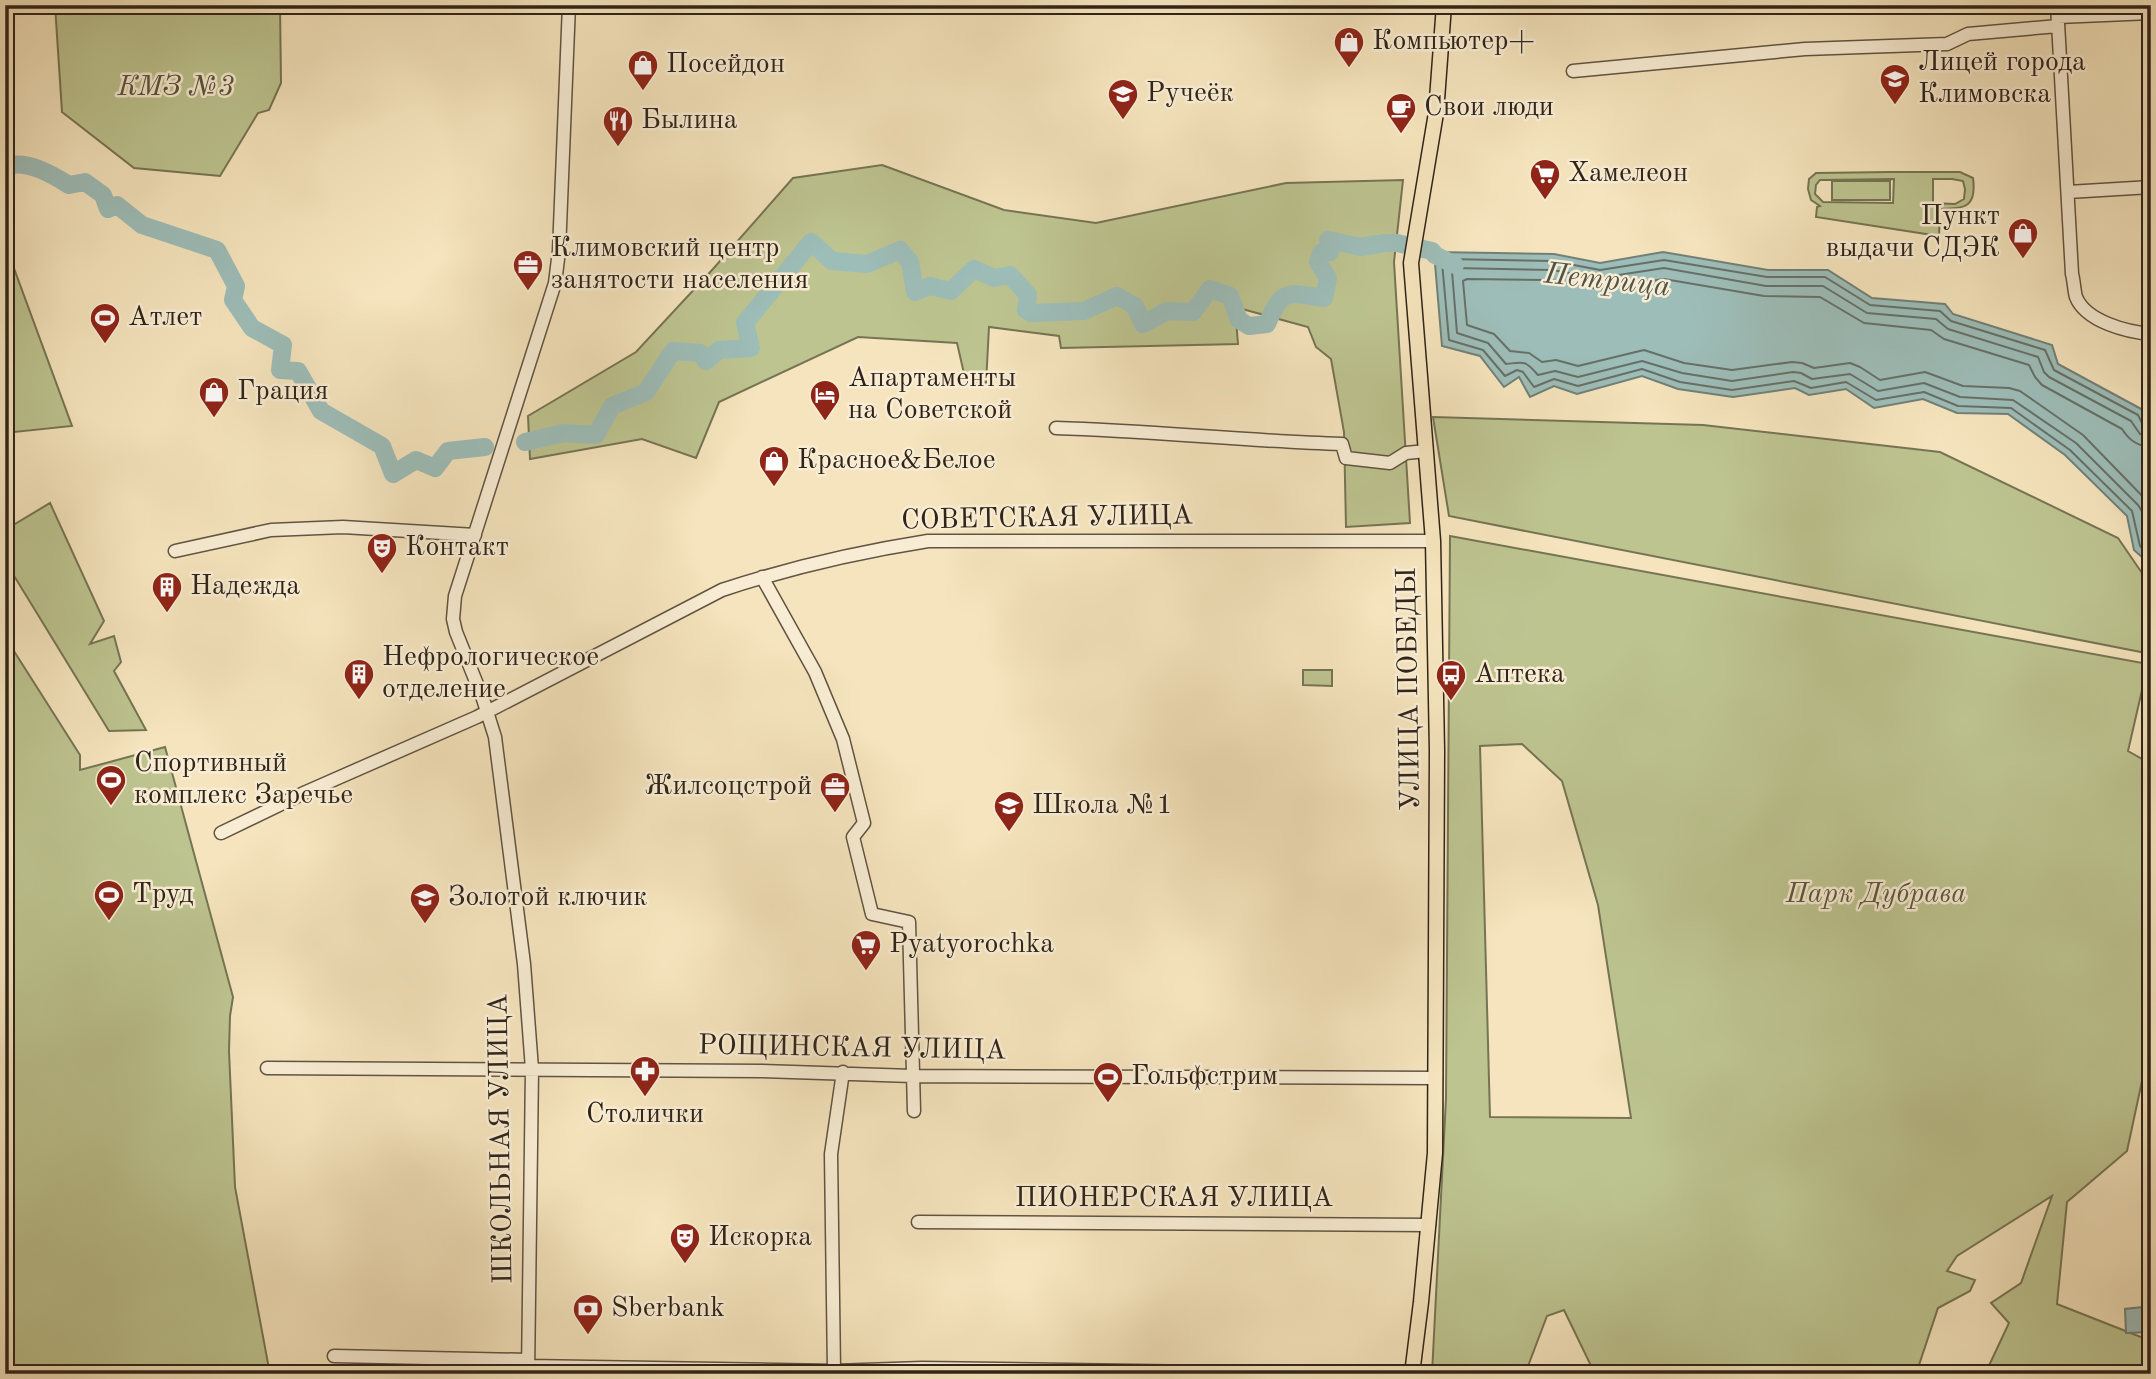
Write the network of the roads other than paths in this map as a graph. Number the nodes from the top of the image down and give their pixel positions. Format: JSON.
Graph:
{"nodes":[{"id":1,"x":569,"y":5,"type":"edge"},
{"id":2,"x":1444,"y":5,"type":"edge"},
{"id":3,"x":2151,"y":13,"type":"edge"},
{"id":4,"x":2058,"y":16,"type":"edge"},
{"id":5,"x":1573,"y":71,"type":"dead end"},
{"id":6,"x":2151,"y":187,"type":"edge"},
{"id":7,"x":2068,"y":192,"type":"junction"},
{"id":8,"x":2151,"y":334,"type":"edge"},
{"id":9,"x":1056,"y":428,"type":"dead end"},
{"id":10,"x":1426,"y":451,"type":"junction"},
{"id":11,"x":475,"y":535,"type":"junction"},
{"id":12,"x":1433,"y":541,"type":"junction"},
{"id":13,"x":174,"y":551,"type":"dead end"},
{"id":14,"x":762,"y":577,"type":"junction"},
{"id":15,"x":487,"y":712,"type":"junction"},
{"id":16,"x":221,"y":833,"type":"dead end"},
{"id":17,"x":267,"y":1068,"type":"dead end"},
{"id":18,"x":532,"y":1069,"type":"junction"},
{"id":19,"x":843,"y":1072,"type":"junction"},
{"id":20,"x":912,"y":1076,"type":"junction"},
{"id":21,"x":1436,"y":1078,"type":"junction"},
{"id":22,"x":914,"y":1111,"type":"dead end"},
{"id":23,"x":918,"y":1222,"type":"dead end"},
{"id":24,"x":1429,"y":1225,"type":"junction"},
{"id":25,"x":334,"y":1356,"type":"dead end"},
{"id":26,"x":528,"y":1367,"type":"edge"},
{"id":27,"x":825,"y":1371,"type":"edge"},
{"id":28,"x":1347,"y":1374,"type":"edge"},
{"id":29,"x":1412,"y":1374,"type":"edge"}],
"edges":[{"from":1,"to":11,"type":"street","name":"ШКОЛЬНАЯ УЛИЦА"},
{"from":2,"to":10,"type":"main road","name":"УЛИЦА ПОБЕДЫ"},
{"from":3,"to":4,"type":"street"},
{"from":4,"to":5,"type":"street"},
{"from":4,"to":7,"type":"street"},
{"from":6,"to":7,"type":"street"},
{"from":7,"to":8,"type":"street"},
{"from":9,"to":10,"type":"street"},
{"from":10,"to":12,"type":"main road","name":"УЛИЦА ПОБЕДЫ"},
{"from":11,"to":13,"type":"street"},
{"from":11,"to":15,"type":"street","name":"ШКОЛЬНАЯ УЛИЦА"},
{"from":12,"to":14,"type":"street","name":"СОВЕТСКАЯ УЛИЦА"},
{"from":12,"to":21,"type":"main road","name":"УЛИЦА ПОБЕДЫ"},
{"from":14,"to":15,"type":"street","name":"СОВЕТСКАЯ УЛИЦА"},
{"from":14,"to":20,"type":"street"},
{"from":15,"to":16,"type":"street","name":"СОВЕТСКАЯ УЛИЦА"},
{"from":15,"to":18,"type":"street","name":"ШКОЛЬНАЯ УЛИЦА"},
{"from":17,"to":18,"type":"street","name":"РОЩИНСКАЯ УЛИЦА"},
{"from":18,"to":19,"type":"street","name":"РОЩИНСКАЯ УЛИЦА"},
{"from":18,"to":26,"type":"street","name":"ШКОЛЬНАЯ УЛИЦА"},
{"from":19,"to":20,"type":"street","name":"РОЩИНСКАЯ УЛИЦА"},
{"from":19,"to":27,"type":"street"},
{"from":20,"to":21,"type":"street","name":"РОЩИНСКАЯ УЛИЦА"},
{"from":20,"to":22,"type":"street"},
{"from":21,"to":24,"type":"main road","name":"УЛИЦА ПОБЕДЫ"},
{"from":23,"to":24,"type":"street","name":"ПИОНЕРСКАЯ УЛИЦА"},
{"from":24,"to":29,"type":"main road","name":"УЛИЦА ПОБЕДЫ"},
{"from":25,"to":26,"type":"street"},
{"from":26,"to":27,"type":"street"},
{"from":27,"to":28,"type":"street"}]}
